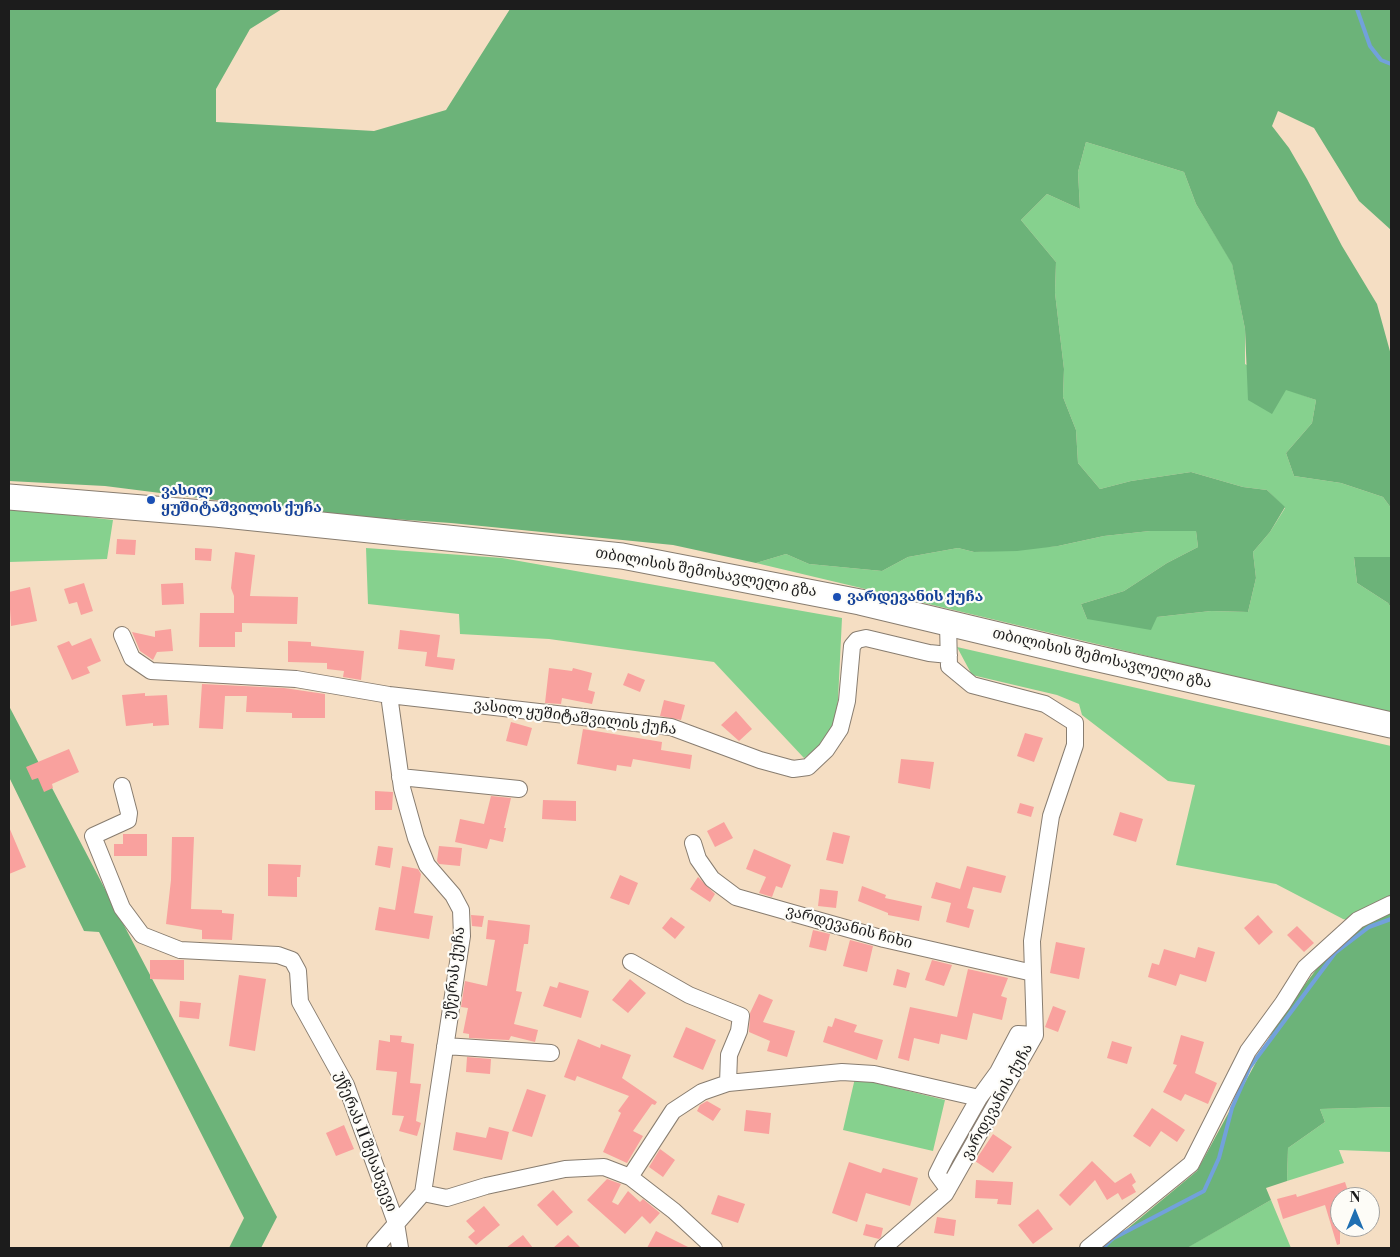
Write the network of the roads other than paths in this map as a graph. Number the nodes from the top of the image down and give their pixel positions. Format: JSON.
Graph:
{"nodes":[{"id":1,"x":9,"y":496,"type":"edge"},
{"id":2,"x":948,"y":623,"type":"junction"},
{"id":3,"x":122,"y":635,"type":"dead end"},
{"id":4,"x":949,"y":655,"type":"junction"},
{"id":5,"x":389,"y":695,"type":"junction"},
{"id":6,"x":1391,"y":725,"type":"edge"},
{"id":7,"x":400,"y":777,"type":"junction"},
{"id":8,"x":122,"y":786,"type":"dead end"},
{"id":9,"x":519,"y":789,"type":"dead end"},
{"id":10,"x":693,"y":843,"type":"dead end"},
{"id":11,"x":1391,"y":904,"type":"edge"},
{"id":12,"x":631,"y":962,"type":"dead end"},
{"id":13,"x":1032,"y":973,"type":"junction"},
{"id":14,"x":1035,"y":1035,"type":"junction"},
{"id":15,"x":445,"y":1046,"type":"junction"},
{"id":16,"x":551,"y":1053,"type":"dead end"},
{"id":17,"x":728,"y":1083,"type":"junction"},
{"id":18,"x":979,"y":1098,"type":"junction"},
{"id":19,"x":630,"y":1177,"type":"junction"},
{"id":20,"x":948,"y":1189,"type":"junction"},
{"id":21,"x":423,"y":1193,"type":"junction"},
{"id":22,"x":396,"y":1223,"type":"junction"},
{"id":23,"x":375,"y":1248,"type":"edge"},
{"id":24,"x":400,"y":1248,"type":"edge"},
{"id":25,"x":714,"y":1248,"type":"edge"},
{"id":26,"x":883,"y":1248,"type":"edge"},
{"id":27,"x":1088,"y":1248,"type":"edge"}],
"edges":[{"from":1,"to":2,"type":"highway","name":"თბილისის შემოსავლელი გზა"},
{"from":2,"to":4,"type":"street","name":"ვარდევანის ქუჩა"},
{"from":2,"to":6,"type":"highway","name":"თბილისის შემოსავლელი გზა"},
{"from":3,"to":5,"type":"street","name":"ვასილ ყუშიტაშვილის ქუჩა"},
{"from":4,"to":5,"type":"street","name":"ვასილ ყუშიტაშვილის ქუჩა"},
{"from":4,"to":13,"type":"street","name":"ვარდევანის ქუჩა"},
{"from":5,"to":7,"type":"street","name":"უწერას ქუჩა"},
{"from":7,"to":9,"type":"street"},
{"from":7,"to":15,"type":"street","name":"უწერას ქუჩა"},
{"from":8,"to":22,"type":"street","name":"უწერას II შესახვევი"},
{"from":10,"to":13,"type":"street","name":"ვარდევანის ჩიხი"},
{"from":11,"to":27,"type":"street"},
{"from":12,"to":17,"type":"street"},
{"from":13,"to":14,"type":"street","name":"ვარდევანის ქუჩა"},
{"from":14,"to":18,"type":"street"},
{"from":14,"to":20,"type":"street","name":"ვარდევანის ქუჩა"},
{"from":15,"to":16,"type":"street"},
{"from":15,"to":21,"type":"street","name":"უწერას ქუჩა"},
{"from":17,"to":18,"type":"street"},
{"from":17,"to":19,"type":"street"},
{"from":18,"to":20,"type":"street"},
{"from":19,"to":21,"type":"street"},
{"from":19,"to":25,"type":"street"},
{"from":20,"to":26,"type":"street","name":"ვარდევანის ქუჩა"},
{"from":21,"to":22,"type":"street"},
{"from":22,"to":23,"type":"street"},
{"from":22,"to":24,"type":"street"}]}
